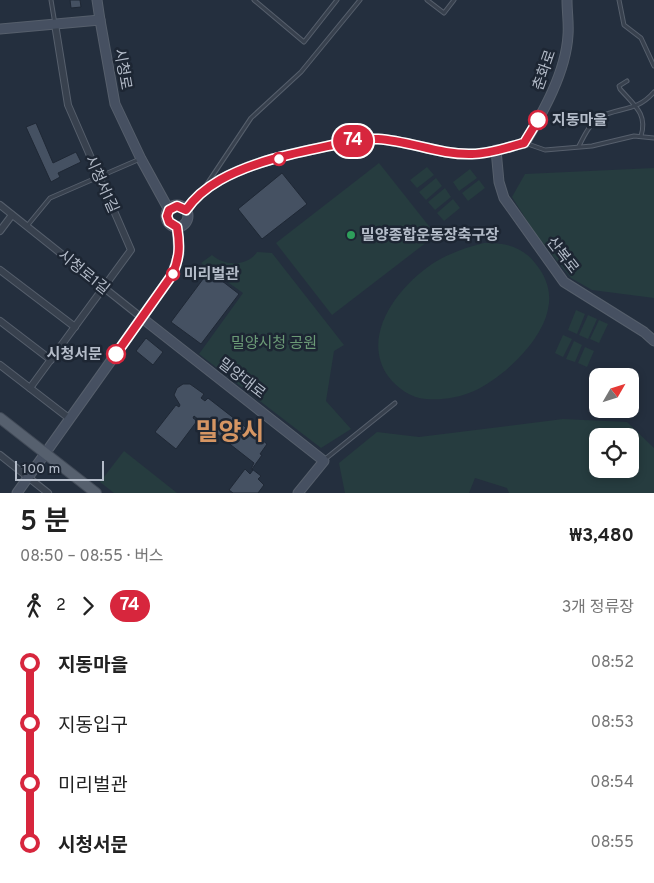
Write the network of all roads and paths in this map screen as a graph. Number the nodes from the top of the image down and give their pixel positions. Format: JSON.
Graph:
{"nodes":[{"id":1,"x":52,"y":0,"type":"edge"},
{"id":2,"x":97,"y":0,"type":"edge"},
{"id":3,"x":254,"y":0,"type":"edge"},
{"id":4,"x":337,"y":0,"type":"edge"},
{"id":5,"x":427,"y":0,"type":"edge"},
{"id":6,"x":454,"y":0,"type":"edge"},
{"id":7,"x":566,"y":0,"type":"edge"},
{"id":8,"x":619,"y":0,"type":"edge"},
{"id":9,"x":357,"y":1,"type":"edge"},
{"id":10,"x":100,"y":20,"type":"junction"},
{"id":11,"x":55,"y":24,"type":"junction"},
{"id":12,"x":0,"y":29,"type":"edge"},
{"id":13,"x":654,"y":66,"type":"edge"},
{"id":14,"x":627,"y":81,"type":"dead end"},
{"id":15,"x":654,"y":92,"type":"edge"},
{"id":16,"x":635,"y":106,"type":"junction"},
{"id":17,"x":641,"y":136,"type":"junction"},
{"id":18,"x":654,"y":138,"type":"edge"},
{"id":19,"x":524,"y":143,"type":"junction"},
{"id":20,"x":579,"y":146,"type":"junction"},
{"id":21,"x":496,"y":150,"type":"junction"},
{"id":22,"x":141,"y":158,"type":"junction"},
{"id":23,"x":99,"y":176,"type":"junction"},
{"id":24,"x":203,"y":191,"type":"junction"},
{"id":25,"x":0,"y":205,"type":"edge"},
{"id":26,"x":169,"y":210,"type":"junction"},
{"id":27,"x":186,"y":210,"type":"junction"},
{"id":28,"x":12,"y":215,"type":"junction"},
{"id":29,"x":27,"y":226,"type":"junction"},
{"id":30,"x":177,"y":227,"type":"junction"},
{"id":31,"x":0,"y":231,"type":"edge"},
{"id":32,"x":0,"y":270,"type":"edge"},
{"id":33,"x":104,"y":288,"type":"junction"},
{"id":34,"x":142,"y":318,"type":"junction"},
{"id":35,"x":0,"y":322,"type":"edge"},
{"id":36,"x":75,"y":327,"type":"junction"},
{"id":37,"x":654,"y":341,"type":"edge"},
{"id":38,"x":51,"y":360,"type":"junction"},
{"id":39,"x":0,"y":365,"type":"edge"},
{"id":40,"x":30,"y":388,"type":"junction"},
{"id":41,"x":395,"y":404,"type":"dead end"},
{"id":42,"x":0,"y":418,"type":"edge"},
{"id":43,"x":70,"y":419,"type":"junction"},
{"id":44,"x":45,"y":454,"type":"junction"},
{"id":45,"x":0,"y":455,"type":"edge"},
{"id":46,"x":324,"y":461,"type":"junction"},
{"id":47,"x":28,"y":478,"type":"junction"},
{"id":48,"x":17,"y":493,"type":"edge"},
{"id":49,"x":48,"y":493,"type":"edge"},
{"id":50,"x":96,"y":493,"type":"edge"},
{"id":51,"x":298,"y":493,"type":"edge"}],
"edges":[{"from":1,"to":11,"type":"lane"},
{"from":2,"to":10,"type":"street","name":"시청로"},
{"from":3,"to":4,"type":"lane"},
{"from":5,"to":6,"type":"lane"},
{"from":7,"to":19,"type":"street","name":"춘화로"},
{"from":8,"to":13,"type":"lane"},
{"from":9,"to":24,"type":"lane"},
{"from":10,"to":11,"type":"street"},
{"from":10,"to":22,"type":"street","name":"시청로"},
{"from":11,"to":12,"type":"street"},
{"from":11,"to":23,"type":"street","name":"시청서1길"},
{"from":14,"to":16,"type":"lane"},
{"from":15,"to":16,"type":"lane"},
{"from":16,"to":17,"type":"lane"},
{"from":16,"to":20,"type":"lane"},
{"from":17,"to":18,"type":"lane"},
{"from":17,"to":20,"type":"lane"},
{"from":19,"to":20,"type":"lane"},
{"from":19,"to":21,"type":"street"},
{"from":21,"to":24,"type":"street"},
{"from":21,"to":37,"type":"street","name":"산복로"},
{"from":22,"to":23,"type":"lane"},
{"from":22,"to":26,"type":"street","name":"시청로"},
{"from":23,"to":29,"type":"lane"},
{"from":23,"to":33,"type":"street","name":"시청서1길"},
{"from":24,"to":27,"type":"street"},
{"from":25,"to":28,"type":"street","name":"시청로1길"},
{"from":26,"to":27,"type":"street"},
{"from":26,"to":30,"type":"street"},
{"from":27,"to":30,"type":"street"},
{"from":28,"to":29,"type":"street","name":"시청로1길"},
{"from":28,"to":31,"type":"street"},
{"from":29,"to":33,"type":"street","name":"시청로1길"},
{"from":30,"to":34,"type":"street"},
{"from":32,"to":36,"type":"street"},
{"from":33,"to":34,"type":"street","name":"시청로1길"},
{"from":33,"to":36,"type":"street","name":"시청서1길"},
{"from":34,"to":43,"type":"street"},
{"from":34,"to":46,"type":"street","name":"밀양대로"},
{"from":35,"to":38,"type":"street"},
{"from":36,"to":38,"type":"street","name":"시청서1길"},
{"from":38,"to":40,"type":"street","name":"시청서1길"},
{"from":39,"to":40,"type":"street"},
{"from":40,"to":43,"type":"street"},
{"from":41,"to":46,"type":"lane"},
{"from":42,"to":44,"type":"main road"},
{"from":43,"to":44,"type":"street"},
{"from":44,"to":47,"type":"street"},
{"from":44,"to":50,"type":"main road"},
{"from":45,"to":47,"type":"street"},
{"from":46,"to":51,"type":"street"},
{"from":47,"to":48,"type":"street"},
{"from":47,"to":49,"type":"street"}]}
